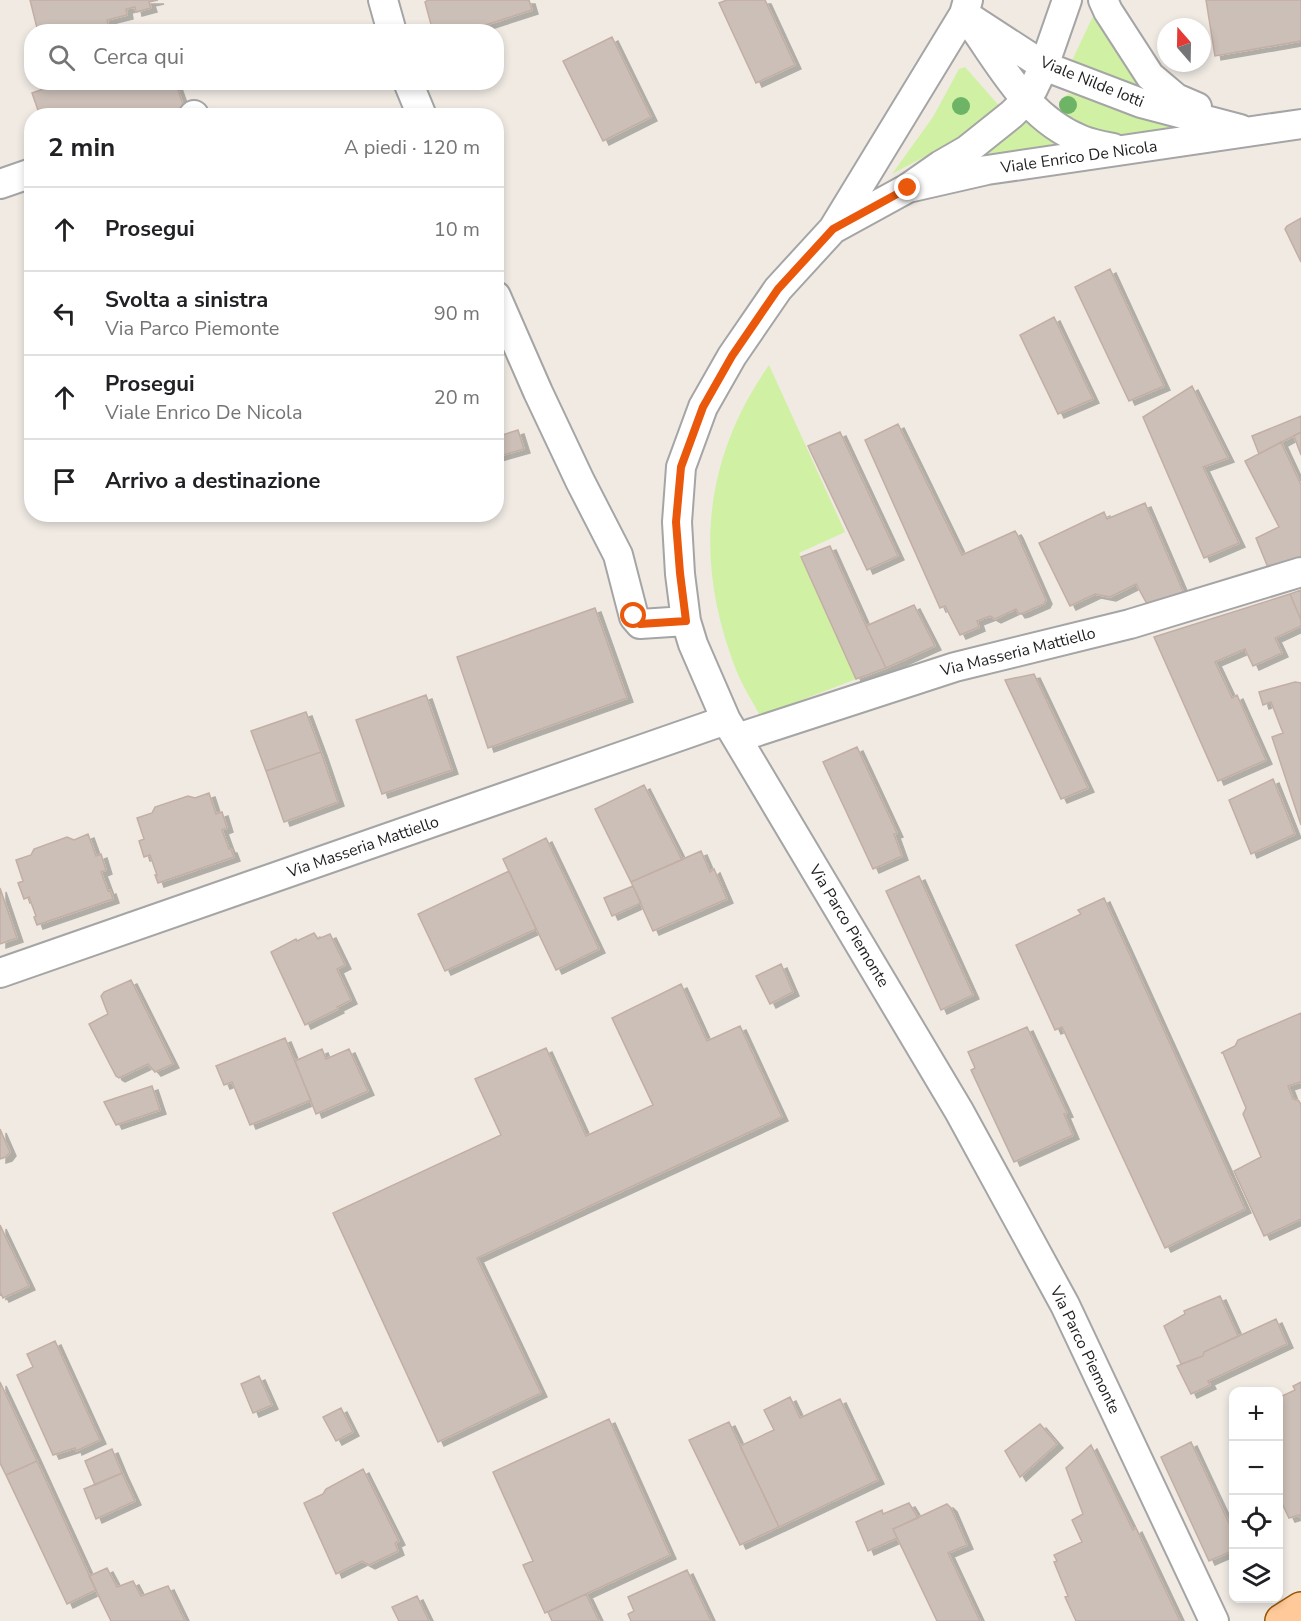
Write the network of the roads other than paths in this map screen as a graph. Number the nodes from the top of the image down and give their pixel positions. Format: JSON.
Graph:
{"nodes":[{"id":1,"x":383,"y":0,"type":"edge"},
{"id":2,"x":1067,"y":0,"type":"edge"},
{"id":3,"x":1103,"y":0,"type":"edge"},
{"id":4,"x":966,"y":7,"type":"edge"},
{"id":5,"x":390,"y":24,"type":"edge"},
{"id":6,"x":1044,"y":66,"type":"junction"},
{"id":7,"x":411,"y":90,"type":"edge"},
{"id":8,"x":1026,"y":100,"type":"junction"},
{"id":9,"x":419,"y":108,"type":"edge"},
{"id":10,"x":1301,"y":124,"type":"edge"},
{"id":11,"x":1251,"y":132,"type":"junction"},
{"id":12,"x":1121,"y":150,"type":"junction"},
{"id":13,"x":24,"y":176,"type":"edge"},
{"id":14,"x":0,"y":184,"type":"edge"},
{"id":15,"x":908,"y":188,"type":"junction"},
{"id":16,"x":833,"y":229,"type":"junction"},
{"id":17,"x":504,"y":314,"type":"edge"},
{"id":18,"x":1301,"y":572,"type":"edge"},
{"id":19,"x":686,"y":621,"type":"junction"},
{"id":20,"x":732,"y":729,"type":"junction"},
{"id":21,"x":0,"y":973,"type":"edge"},
{"id":22,"x":1301,"y":1609,"type":"edge"},
{"id":23,"x":1214,"y":1621,"type":"edge"},
{"id":24,"x":1282,"y":1621,"type":"edge"}],
"edges":[{"from":1,"to":5,"type":"street"},
{"from":2,"to":6,"type":"street"},
{"from":3,"to":11,"type":"street"},
{"from":4,"to":6,"type":"street","name":"Viale Nilde Iotti"},
{"from":4,"to":8,"type":"street"},
{"from":4,"to":16,"type":"street"},
{"from":6,"to":8,"type":"street","name":"Viale Enrico De Nicola"},
{"from":6,"to":11,"type":"street","name":"Viale Nilde Iotti"},
{"from":7,"to":9,"type":"street"},
{"from":8,"to":12,"type":"street"},
{"from":8,"to":15,"type":"street","name":"Viale Enrico De Nicola"},
{"from":10,"to":11,"type":"street","name":"Viale Nilde Iotti"},
{"from":11,"to":12,"type":"street","name":"Viale Enrico De Nicola"},
{"from":12,"to":15,"type":"street","name":"Viale Enrico De Nicola"},
{"from":13,"to":14,"type":"street"},
{"from":15,"to":16,"type":"street","name":"Viale Enrico De Nicola"},
{"from":16,"to":19,"type":"street","name":"Via Parco Piemonte"},
{"from":17,"to":19,"type":"street"},
{"from":18,"to":20,"type":"street","name":"Via Masseria Mattiello"},
{"from":19,"to":20,"type":"street","name":"Via Parco Piemonte"},
{"from":20,"to":21,"type":"street","name":"Via Masseria Mattiello"},
{"from":20,"to":23,"type":"street","name":"Via Parco Piemonte"},
{"from":22,"to":24,"type":"main road"}]}
